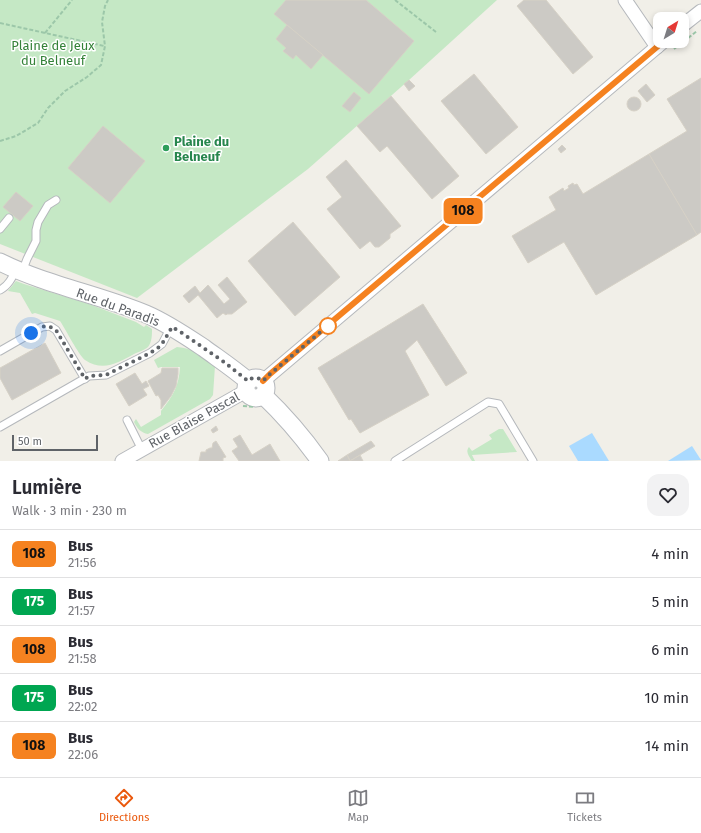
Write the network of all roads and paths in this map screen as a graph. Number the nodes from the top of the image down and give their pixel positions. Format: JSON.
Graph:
{"nodes":[{"id":1,"x":72,"y":0,"type":"edge"},
{"id":2,"x":108,"y":0,"type":"edge"},
{"id":3,"x":395,"y":0,"type":"edge"},
{"id":4,"x":625,"y":0,"type":"edge"},
{"id":5,"x":701,"y":11,"type":"edge"},
{"id":6,"x":689,"y":20,"type":"edge"},
{"id":7,"x":0,"y":23,"type":"edge"},
{"id":8,"x":701,"y":28,"type":"edge"},
{"id":9,"x":436,"y":32,"type":"dead end"},
{"id":10,"x":653,"y":32,"type":"edge"},
{"id":11,"x":45,"y":33,"type":"junction"},
{"id":12,"x":689,"y":34,"type":"edge"},
{"id":13,"x":105,"y":46,"type":"junction"},
{"id":14,"x":663,"y":48,"type":"edge"},
{"id":15,"x":0,"y":142,"type":"edge"},
{"id":16,"x":56,"y":200,"type":"dead end"},
{"id":17,"x":9,"y":218,"type":"dead end"},
{"id":18,"x":0,"y":229,"type":"edge"},
{"id":19,"x":0,"y":262,"type":"edge"},
{"id":20,"x":19,"y":271,"type":"junction"},
{"id":21,"x":0,"y":290,"type":"edge"},
{"id":22,"x":172,"y":327,"type":"junction"},
{"id":23,"x":0,"y":351,"type":"edge"},
{"id":24,"x":85,"y":379,"type":"junction"},
{"id":25,"x":255,"y":387,"type":"junction"},
{"id":26,"x":127,"y":420,"type":"dead end"},
{"id":27,"x":0,"y":427,"type":"edge"},
{"id":28,"x":142,"y":450,"type":"junction"},
{"id":29,"x":122,"y":461,"type":"edge"},
{"id":30,"x":320,"y":461,"type":"edge"},
{"id":31,"x":395,"y":461,"type":"edge"},
{"id":32,"x":534,"y":461,"type":"edge"}],
"edges":[{"from":1,"to":11,"type":"path"},
{"from":2,"to":13,"type":"path"},
{"from":3,"to":9,"type":"path"},
{"from":4,"to":10,"type":"street"},
{"from":5,"to":6,"type":"street"},
{"from":7,"to":11,"type":"path"},
{"from":8,"to":12,"type":"path"},
{"from":11,"to":13,"type":"path"},
{"from":13,"to":15,"type":"path"},
{"from":14,"to":25,"type":"street","name":"Rue Blaise Pascal"},
{"from":16,"to":20,"type":"lane"},
{"from":17,"to":18,"type":"lane"},
{"from":19,"to":20,"type":"street","name":"Rue du Paradis"},
{"from":20,"to":21,"type":"lane"},
{"from":20,"to":22,"type":"street","name":"Rue du Paradis"},
{"from":22,"to":24,"type":"lane"},
{"from":22,"to":25,"type":"street","name":"Rue du Paradis"},
{"from":23,"to":24,"type":"lane"},
{"from":24,"to":27,"type":"lane"},
{"from":25,"to":28,"type":"street","name":"Rue Blaise Pascal"},
{"from":25,"to":30,"type":"street","name":"Rue du Paradis"},
{"from":26,"to":28,"type":"lane"},
{"from":28,"to":29,"type":"street","name":"Rue Blaise Pascal"},
{"from":31,"to":32,"type":"lane"}]}
